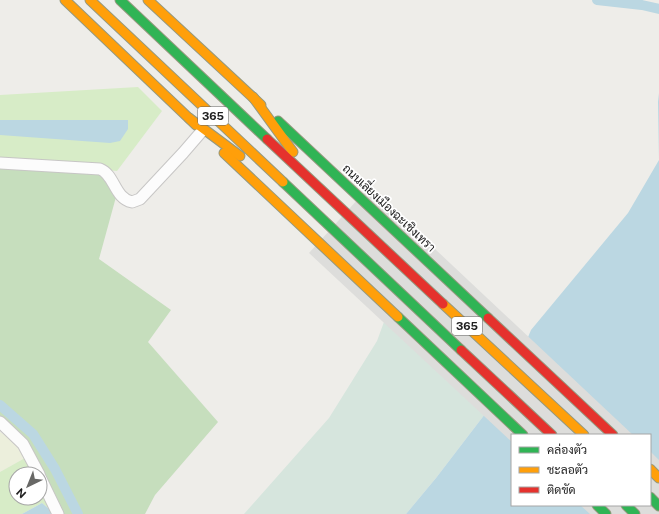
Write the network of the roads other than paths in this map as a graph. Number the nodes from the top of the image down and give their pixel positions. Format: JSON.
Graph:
{"nodes":[{"id":1,"x":65,"y":0,"type":"edge"},
{"id":2,"x":90,"y":0,"type":"edge"},
{"id":3,"x":120,"y":0,"type":"edge"},
{"id":4,"x":148,"y":0,"type":"edge"},
{"id":5,"x":253,"y":97,"type":"junction"},
{"id":6,"x":189,"y":118,"type":"junction"},
{"id":7,"x":202,"y":131,"type":"junction"},
{"id":8,"x":0,"y":164,"type":"edge"},
{"id":9,"x":326,"y":195,"type":"junction"},
{"id":10,"x":312,"y":209,"type":"junction"},
{"id":11,"x":0,"y":422,"type":"edge"},
{"id":12,"x":522,"y":434,"type":"edge"},
{"id":13,"x":551,"y":434,"type":"edge"},
{"id":14,"x":583,"y":434,"type":"edge"},
{"id":15,"x":612,"y":434,"type":"edge"},
{"id":16,"x":35,"y":466,"type":"edge"},
{"id":17,"x":651,"y":470,"type":"edge"},
{"id":18,"x":659,"y":478,"type":"edge"},
{"id":19,"x":48,"y":493,"type":"edge"},
{"id":20,"x":651,"y":498,"type":"edge"},
{"id":21,"x":598,"y":506,"type":"edge"},
{"id":22,"x":627,"y":506,"type":"edge"},
{"id":23,"x":659,"y":506,"type":"edge"},
{"id":24,"x":58,"y":514,"type":"edge"},
{"id":25,"x":606,"y":514,"type":"edge"},
{"id":26,"x":635,"y":514,"type":"edge"}],
"edges":[{"from":1,"to":6,"type":"main road","number":"365"},
{"from":2,"to":10,"type":"main road","number":"365"},
{"from":3,"to":9,"type":"main road","number":"365"},
{"from":4,"to":5,"type":"main road","name":"ถนนเลี่ยงเมืองฉะเชิงเทรา","number":"365"},
{"from":5,"to":9,"type":"main road"},
{"from":5,"to":15,"type":"main road","name":"ถนนเลี่ยงเมืองฉะเชิงเทรา","number":"365"},
{"from":6,"to":7,"type":"main road","number":"365"},
{"from":6,"to":10,"type":"main road"},
{"from":7,"to":8,"type":"street"},
{"from":7,"to":12,"type":"main road","number":"365"},
{"from":9,"to":14,"type":"main road","number":"365"},
{"from":10,"to":13,"type":"main road","number":"365"},
{"from":11,"to":16,"type":"street"},
{"from":17,"to":18,"type":"main road"},
{"from":19,"to":24,"type":"street"},
{"from":20,"to":23,"type":"main road"},
{"from":21,"to":25,"type":"main road"},
{"from":22,"to":26,"type":"main road"}]}
